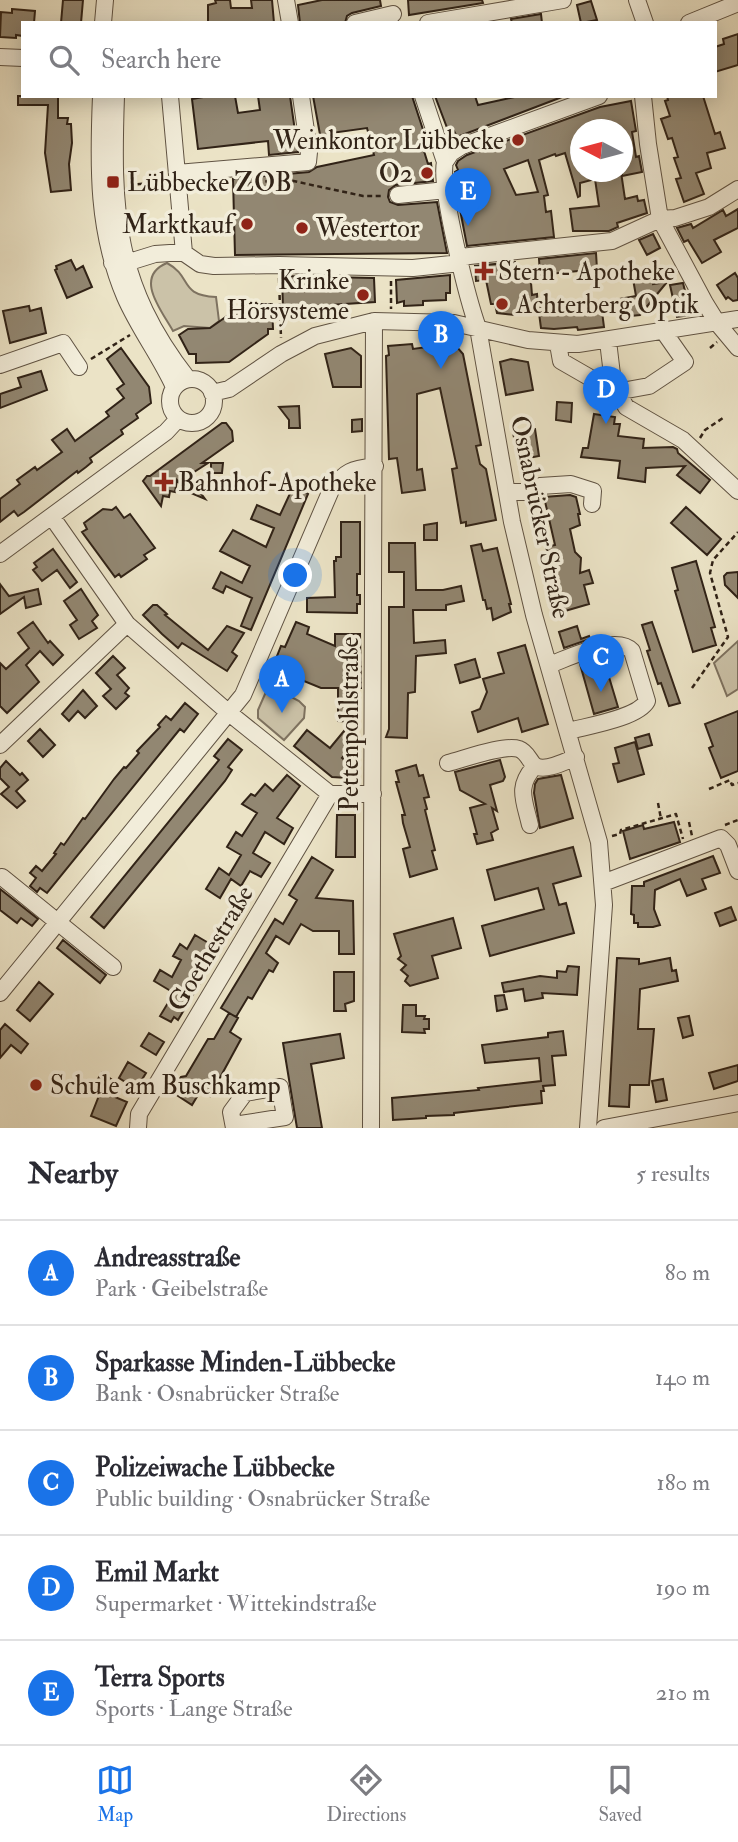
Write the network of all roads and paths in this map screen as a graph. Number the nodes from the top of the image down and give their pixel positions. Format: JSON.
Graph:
{"nodes":[{"id":1,"x":105,"y":0,"type":"edge"},
{"id":2,"x":112,"y":0,"type":"edge"},
{"id":3,"x":286,"y":0,"type":"edge"},
{"id":4,"x":563,"y":0,"type":"edge"},
{"id":5,"x":637,"y":0,"type":"edge"},
{"id":6,"x":738,"y":3,"type":"edge"},
{"id":7,"x":493,"y":6,"type":"edge"},
{"id":8,"x":394,"y":12,"type":"edge"},
{"id":9,"x":103,"y":21,"type":"edge"},
{"id":10,"x":113,"y":21,"type":"edge"},
{"id":11,"x":290,"y":21,"type":"edge"},
{"id":12,"x":362,"y":21,"type":"edge"},
{"id":13,"x":436,"y":21,"type":"edge"},
{"id":14,"x":644,"y":21,"type":"edge"},
{"id":15,"x":694,"y":21,"type":"edge"},
{"id":16,"x":0,"y":57,"type":"edge"},
{"id":17,"x":21,"y":58,"type":"edge"},
{"id":18,"x":102,"y":98,"type":"edge"},
{"id":19,"x":116,"y":98,"type":"edge"},
{"id":20,"x":170,"y":98,"type":"edge"},
{"id":21,"x":301,"y":98,"type":"edge"},
{"id":22,"x":424,"y":98,"type":"edge"},
{"id":23,"x":593,"y":98,"type":"edge"},
{"id":24,"x":643,"y":98,"type":"edge"},
{"id":25,"x":445,"y":162,"type":"junction"},
{"id":26,"x":177,"y":177,"type":"junction"},
{"id":27,"x":254,"y":179,"type":"dead end"},
{"id":28,"x":283,"y":179,"type":"junction"},
{"id":29,"x":240,"y":185,"type":"dead end"},
{"id":30,"x":738,"y":189,"type":"edge"},
{"id":31,"x":446,"y":190,"type":"junction"},
{"id":32,"x":398,"y":195,"type":"joint"},
{"id":33,"x":115,"y":203,"type":"junction"},
{"id":34,"x":660,"y":219,"type":"junction"},
{"id":35,"x":184,"y":253,"type":"junction"},
{"id":36,"x":460,"y":260,"type":"junction"},
{"id":37,"x":119,"y":263,"type":"junction"},
{"id":38,"x":279,"y":265,"type":"junction"},
{"id":39,"x":390,"y":267,"type":"junction"},
{"id":40,"x":738,"y":319,"type":"edge"},
{"id":41,"x":391,"y":320,"type":"junction"},
{"id":42,"x":374,"y":321,"type":"junction"},
{"id":43,"x":718,"y":324,"type":"junction"},
{"id":44,"x":142,"y":327,"type":"junction"},
{"id":45,"x":478,"y":328,"type":"junction"},
{"id":46,"x":664,"y":332,"type":"junction"},
{"id":47,"x":608,"y":341,"type":"junction"},
{"id":48,"x":717,"y":343,"type":"dead end"},
{"id":49,"x":558,"y":344,"type":"junction"},
{"id":50,"x":710,"y":348,"type":"dead end"},
{"id":51,"x":738,"y":348,"type":"edge"},
{"id":52,"x":281,"y":354,"type":"junction"},
{"id":53,"x":0,"y":365,"type":"edge"},
{"id":54,"x":79,"y":367,"type":"joint"},
{"id":55,"x":181,"y":383,"type":"junction"},
{"id":56,"x":614,"y":388,"type":"junction"},
{"id":57,"x":212,"y":393,"type":"junction"},
{"id":58,"x":723,"y":418,"type":"dead end"},
{"id":59,"x":178,"y":419,"type":"junction"},
{"id":60,"x":700,"y":438,"type":"dead end"},
{"id":61,"x":375,"y":466,"type":"junction"},
{"id":62,"x":738,"y":491,"type":"edge"},
{"id":63,"x":507,"y":492,"type":"junction"},
{"id":64,"x":592,"y":504,"type":"dead end"},
{"id":65,"x":52,"y":517,"type":"junction"},
{"id":66,"x":738,"y":532,"type":"edge"},
{"id":67,"x":0,"y":554,"type":"edge"},
{"id":68,"x":127,"y":624,"type":"junction"},
{"id":69,"x":549,"y":665,"type":"junction"},
{"id":70,"x":692,"y":688,"type":"dead end"},
{"id":71,"x":229,"y":713,"type":"junction"},
{"id":72,"x":569,"y":731,"type":"junction"},
{"id":73,"x":0,"y":745,"type":"edge"},
{"id":74,"x":576,"y":757,"type":"junction"},
{"id":75,"x":448,"y":763,"type":"dead end"},
{"id":76,"x":535,"y":765,"type":"junction"},
{"id":77,"x":738,"y":783,"type":"edge"},
{"id":78,"x":709,"y":789,"type":"dead end"},
{"id":79,"x":330,"y":794,"type":"junction"},
{"id":80,"x":373,"y":794,"type":"junction"},
{"id":81,"x":658,"y":803,"type":"dead end"},
{"id":82,"x":661,"y":818,"type":"junction"},
{"id":83,"x":689,"y":822,"type":"dead end"},
{"id":84,"x":530,"y":825,"type":"dead end"},
{"id":85,"x":598,"y":839,"type":"junction"},
{"id":86,"x":738,"y":871,"type":"edge"},
{"id":87,"x":2,"y":877,"type":"dead end"},
{"id":88,"x":603,"y":883,"type":"junction"},
{"id":89,"x":58,"y":922,"type":"junction"},
{"id":90,"x":113,"y":967,"type":"dead end"},
{"id":91,"x":0,"y":993,"type":"edge"},
{"id":92,"x":738,"y":1103,"type":"edge"},
{"id":93,"x":138,"y":1128,"type":"edge"},
{"id":94,"x":371,"y":1128,"type":"edge"},
{"id":95,"x":588,"y":1128,"type":"edge"},
{"id":96,"x":604,"y":1128,"type":"edge"}],
"edges":[{"from":1,"to":9,"type":"street"},
{"from":2,"to":10,"type":"street"},
{"from":3,"to":11,"type":"street"},
{"from":4,"to":7,"type":"street"},
{"from":5,"to":14,"type":"street"},
{"from":6,"to":15,"type":"street"},
{"from":7,"to":13,"type":"street"},
{"from":8,"to":12,"type":"street"},
{"from":16,"to":17,"type":"street"},
{"from":18,"to":37,"type":"street"},
{"from":19,"to":33,"type":"street"},
{"from":20,"to":26,"type":"street"},
{"from":21,"to":26,"type":"street"},
{"from":22,"to":25,"type":"street","name":"Osnabrücker Straße"},
{"from":23,"to":25,"type":"street"},
{"from":24,"to":34,"type":"street"},
{"from":25,"to":31,"type":"street","name":"Osnabrücker Straße"},
{"from":26,"to":33,"type":"path"},
{"from":26,"to":35,"type":"street"},
{"from":27,"to":28,"type":"path"},
{"from":28,"to":29,"type":"path"},
{"from":28,"to":32,"type":"path"},
{"from":30,"to":34,"type":"street"},
{"from":31,"to":32,"type":"street"},
{"from":31,"to":36,"type":"street","name":"Osnabrücker Straße"},
{"from":33,"to":37,"type":"street"},
{"from":34,"to":36,"type":"street"},
{"from":34,"to":43,"type":"street"},
{"from":35,"to":37,"type":"street"},
{"from":35,"to":38,"type":"street"},
{"from":36,"to":39,"type":"street"},
{"from":36,"to":45,"type":"street","name":"Osnabrücker Straße"},
{"from":37,"to":44,"type":"street"},
{"from":37,"to":55,"type":"street"},
{"from":38,"to":39,"type":"street"},
{"from":38,"to":52,"type":"path"},
{"from":39,"to":41,"type":"path"},
{"from":40,"to":43,"type":"street"},
{"from":41,"to":42,"type":"street"},
{"from":41,"to":45,"type":"street"},
{"from":42,"to":52,"type":"street"},
{"from":42,"to":61,"type":"street","name":"Pettenpohlstraße"},
{"from":43,"to":46,"type":"street"},
{"from":43,"to":51,"type":"street"},
{"from":44,"to":54,"type":"path"},
{"from":44,"to":55,"type":"street"},
{"from":45,"to":49,"type":"street"},
{"from":45,"to":63,"type":"street","name":"Osnabrücker Straße"},
{"from":46,"to":47,"type":"street"},
{"from":46,"to":56,"type":"street"},
{"from":47,"to":49,"type":"street"},
{"from":47,"to":56,"type":"street"},
{"from":48,"to":50,"type":"path"},
{"from":49,"to":56,"type":"street"},
{"from":52,"to":57,"type":"street"},
{"from":53,"to":54,"type":"street"},
{"from":55,"to":57,"type":"street"},
{"from":55,"to":59,"type":"street"},
{"from":56,"to":62,"type":"street"},
{"from":57,"to":59,"type":"street"},
{"from":58,"to":60,"type":"path"},
{"from":59,"to":65,"type":"street"},
{"from":61,"to":71,"type":"street"},
{"from":61,"to":80,"type":"street","name":"Pettenpohlstraße"},
{"from":63,"to":64,"type":"street"},
{"from":63,"to":69,"type":"street","name":"Osnabrücker Straße"},
{"from":65,"to":67,"type":"street"},
{"from":65,"to":68,"type":"street"},
{"from":66,"to":70,"type":"path"},
{"from":68,"to":71,"type":"street"},
{"from":68,"to":73,"type":"street"},
{"from":69,"to":72,"type":"street","name":"Osnabrücker Straße"},
{"from":69,"to":72,"type":"street"},
{"from":71,"to":79,"type":"street"},
{"from":71,"to":89,"type":"street"},
{"from":72,"to":74,"type":"street","name":"Osnabrücker Straße"},
{"from":74,"to":76,"type":"street"},
{"from":74,"to":85,"type":"street","name":"Osnabrücker Straße"},
{"from":75,"to":76,"type":"street"},
{"from":76,"to":84,"type":"street"},
{"from":77,"to":78,"type":"path"},
{"from":79,"to":80,"type":"street"},
{"from":79,"to":93,"type":"street","name":"Goethestraße"},
{"from":80,"to":94,"type":"street","name":"Pettenpohlstraße"},
{"from":81,"to":82,"type":"path"},
{"from":82,"to":83,"type":"path"},
{"from":82,"to":85,"type":"path"},
{"from":85,"to":88,"type":"street","name":"Osnabrücker Straße"},
{"from":86,"to":88,"type":"street"},
{"from":87,"to":89,"type":"street"},
{"from":88,"to":95,"type":"street","name":"Osnabrücker Straße"},
{"from":89,"to":90,"type":"street"},
{"from":89,"to":91,"type":"street"},
{"from":92,"to":96,"type":"street"}]}
